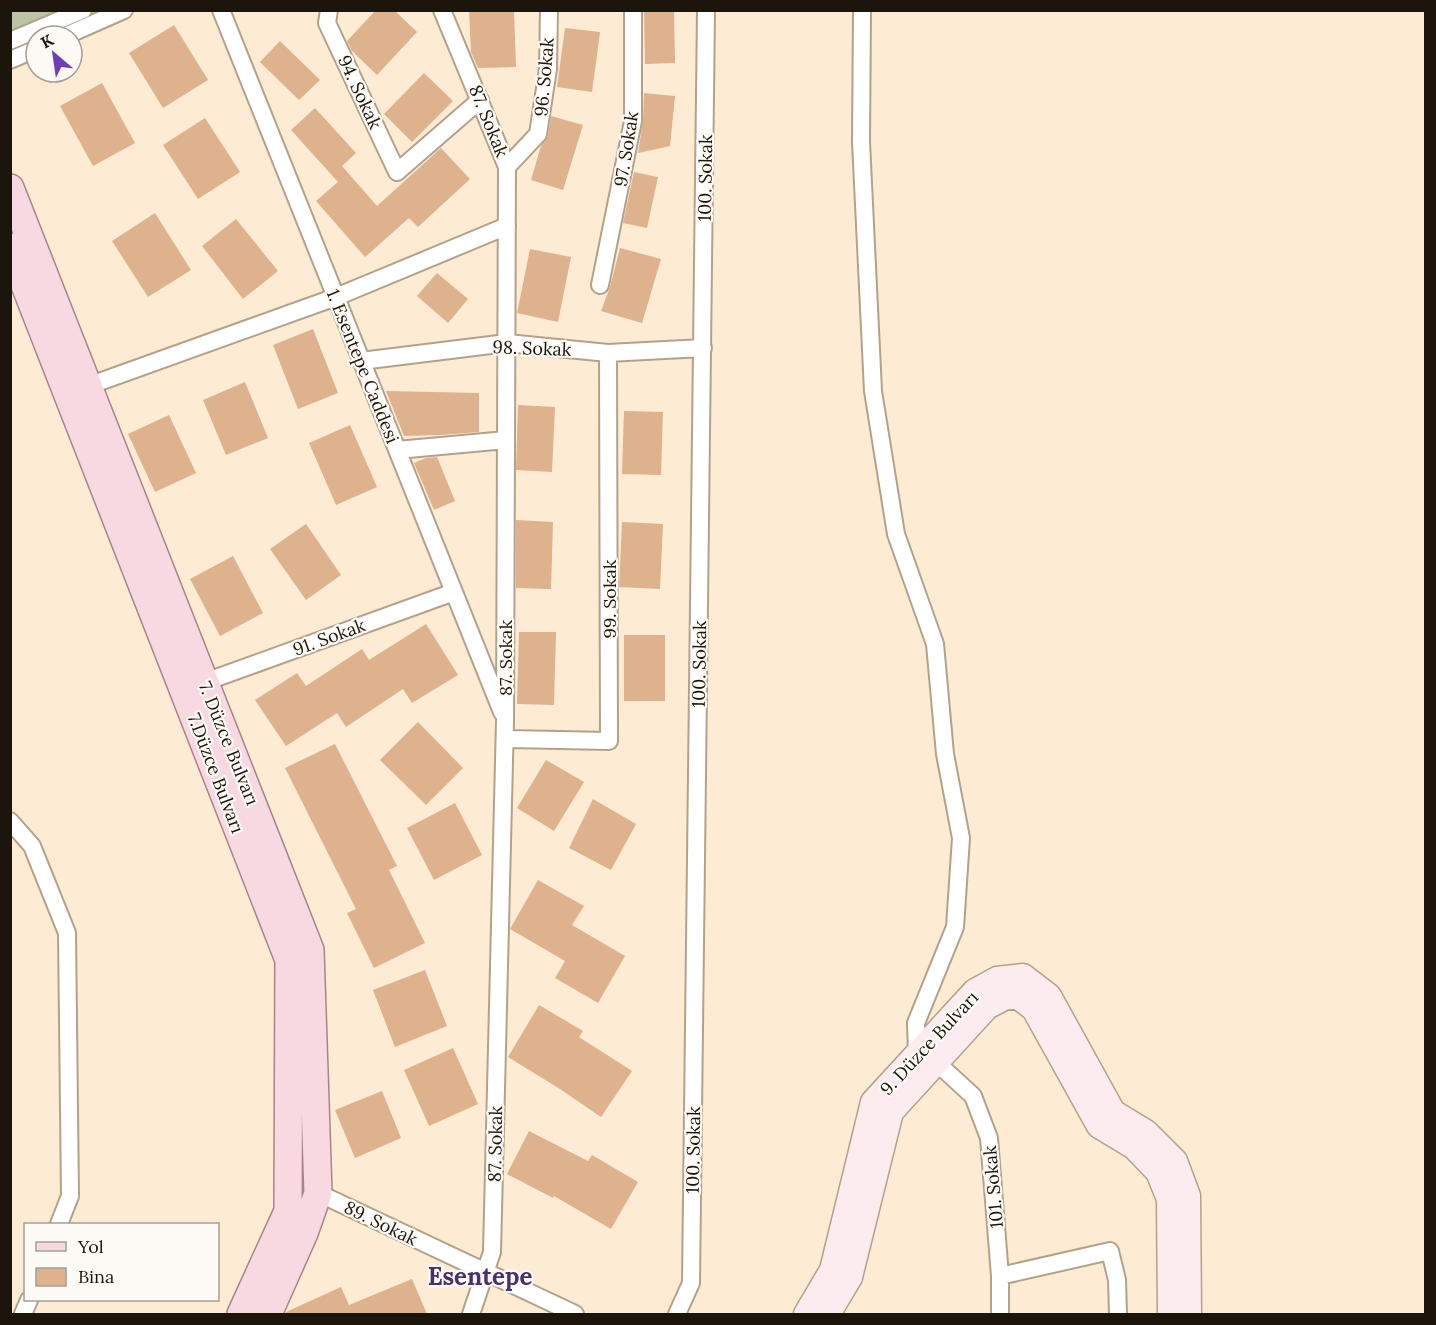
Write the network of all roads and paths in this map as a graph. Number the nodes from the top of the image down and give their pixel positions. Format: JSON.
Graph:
{"nodes":[{"id":1,"x":83,"y":10,"type":"edge"},
{"id":2,"x":124,"y":10,"type":"edge"},
{"id":3,"x":221,"y":10,"type":"edge"},
{"id":4,"x":329,"y":10,"type":"edge"},
{"id":5,"x":442,"y":10,"type":"edge"},
{"id":6,"x":549,"y":10,"type":"edge"},
{"id":7,"x":633,"y":10,"type":"edge"},
{"id":8,"x":706,"y":10,"type":"edge"},
{"id":9,"x":862,"y":10,"type":"edge"},
{"id":10,"x":84,"y":28,"type":"edge"},
{"id":11,"x":10,"y":41,"type":"edge"},
{"id":12,"x":24,"y":54,"type":"edge"},
{"id":13,"x":10,"y":60,"type":"edge"},
{"id":14,"x":480,"y":100,"type":"junction"},
{"id":15,"x":507,"y":167,"type":"junction"},
{"id":16,"x":10,"y":188,"type":"edge"},
{"id":17,"x":507,"y":226,"type":"junction"},
{"id":18,"x":10,"y":247,"type":"edge"},
{"id":19,"x":600,"y":285,"type":"dead end"},
{"id":20,"x":336,"y":297,"type":"junction"},
{"id":21,"x":507,"y":343,"type":"junction"},
{"id":22,"x":703,"y":348,"type":"junction"},
{"id":23,"x":608,"y":352,"type":"junction"},
{"id":24,"x":361,"y":361,"type":"junction"},
{"id":25,"x":88,"y":386,"type":"junction"},
{"id":26,"x":506,"y":440,"type":"junction"},
{"id":27,"x":397,"y":450,"type":"junction"},
{"id":28,"x":454,"y":592,"type":"junction"},
{"id":29,"x":205,"y":682,"type":"junction"},
{"id":30,"x":505,"y":722,"type":"junction"},
{"id":31,"x":505,"y":740,"type":"junction"},
{"id":32,"x":10,"y":821,"type":"edge"},
{"id":33,"x":927,"y":1058,"type":"junction"},
{"id":34,"x":318,"y":1193,"type":"junction"},
{"id":35,"x":59,"y":1223,"type":"edge"},
{"id":36,"x":485,"y":1273,"type":"junction"},
{"id":37,"x":1000,"y":1276,"type":"junction"},
{"id":38,"x":241,"y":1314,"type":"edge"},
{"id":39,"x":268,"y":1314,"type":"edge"},
{"id":40,"x":471,"y":1314,"type":"edge"},
{"id":41,"x":575,"y":1314,"type":"edge"},
{"id":42,"x":677,"y":1314,"type":"edge"},
{"id":43,"x":806,"y":1314,"type":"edge"},
{"id":44,"x":828,"y":1314,"type":"edge"},
{"id":45,"x":1000,"y":1314,"type":"edge"},
{"id":46,"x":1118,"y":1314,"type":"edge"},
{"id":47,"x":1170,"y":1314,"type":"edge"},
{"id":48,"x":1189,"y":1314,"type":"edge"}],
"edges":[{"from":1,"to":11,"type":"street"},
{"from":2,"to":10,"type":"street"},
{"from":3,"to":20,"type":"street","name":"1. Esentepe Caddesi"},
{"from":4,"to":14,"type":"street","name":"94. Sokak"},
{"from":5,"to":14,"type":"street","name":"87. Sokak"},
{"from":6,"to":15,"type":"street","name":"96. Sokak"},
{"from":7,"to":19,"type":"street","name":"97. Sokak"},
{"from":8,"to":22,"type":"street","name":"100. Sokak"},
{"from":9,"to":33,"type":"street"},
{"from":12,"to":13,"type":"street"},
{"from":14,"to":15,"type":"street","name":"87. Sokak"},
{"from":15,"to":17,"type":"street","name":"87. Sokak"},
{"from":16,"to":25,"type":"main road","name":"7. Düzce Bulvarı"},
{"from":17,"to":20,"type":"street"},
{"from":17,"to":21,"type":"street","name":"87. Sokak"},
{"from":18,"to":38,"type":"main road","name":"7.Düzce Bulvarı"},
{"from":20,"to":24,"type":"street","name":"1. Esentepe Caddesi"},
{"from":20,"to":25,"type":"street"},
{"from":21,"to":23,"type":"street","name":"98. Sokak"},
{"from":21,"to":24,"type":"street","name":"98. Sokak"},
{"from":21,"to":26,"type":"street","name":"87. Sokak"},
{"from":22,"to":23,"type":"street","name":"98. Sokak"},
{"from":22,"to":42,"type":"street","name":"100. Sokak"},
{"from":23,"to":31,"type":"street","name":"99. Sokak"},
{"from":24,"to":27,"type":"street","name":"1. Esentepe Caddesi"},
{"from":25,"to":29,"type":"main road","name":"7. Düzce Bulvarı"},
{"from":26,"to":27,"type":"street"},
{"from":26,"to":30,"type":"street","name":"87. Sokak"},
{"from":27,"to":28,"type":"street","name":"1. Esentepe Caddesi"},
{"from":28,"to":29,"type":"street","name":"91. Sokak"},
{"from":28,"to":30,"type":"street","name":"1. Esentepe Caddesi"},
{"from":29,"to":34,"type":"main road","name":"7. Düzce Bulvarı"},
{"from":30,"to":31,"type":"street","name":"87. Sokak"},
{"from":31,"to":36,"type":"street","name":"87. Sokak"},
{"from":32,"to":35,"type":"street"},
{"from":33,"to":37,"type":"street","name":"101. Sokak"},
{"from":33,"to":43,"type":"main road","name":"9. Düzce Bulvarı"},
{"from":33,"to":44,"type":"main road","name":"9. Düzce Bulvarı"},
{"from":33,"to":47,"type":"main road","name":"9. Düzce Bulvarı"},
{"from":33,"to":48,"type":"main road","name":"9. Düzce Bulvarı"},
{"from":34,"to":36,"type":"street","name":"89. Sokak"},
{"from":34,"to":39,"type":"main road","name":"7. Düzce Bulvarı"},
{"from":36,"to":40,"type":"street","name":"87. Sokak"},
{"from":36,"to":41,"type":"street","name":"89. Sokak"},
{"from":37,"to":45,"type":"street","name":"101. Sokak"},
{"from":37,"to":46,"type":"street"}]}
